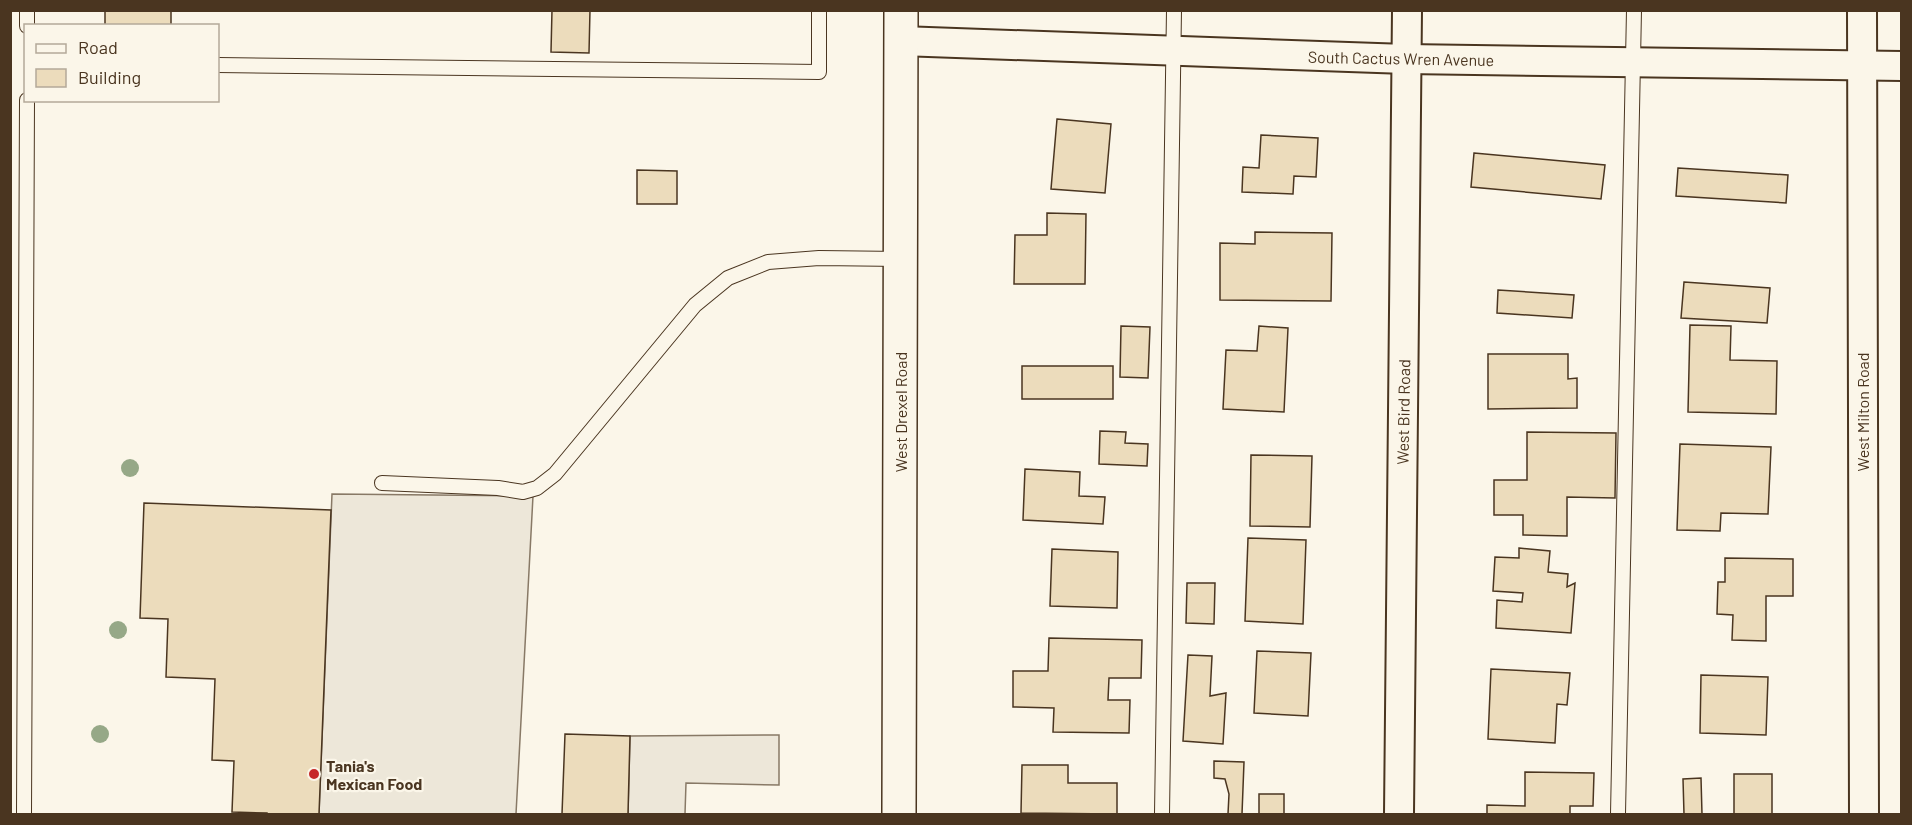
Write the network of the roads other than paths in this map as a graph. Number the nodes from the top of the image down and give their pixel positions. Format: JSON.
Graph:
{"nodes":[{"id":1,"x":819,"y":10,"type":"edge"},
{"id":2,"x":1174,"y":10,"type":"edge"},
{"id":3,"x":1407,"y":10,"type":"edge"},
{"id":4,"x":1634,"y":10,"type":"edge"},
{"id":5,"x":1862,"y":10,"type":"edge"},
{"id":6,"x":901,"y":26,"type":"edge"},
{"id":7,"x":1173,"y":51,"type":"junction"},
{"id":8,"x":1406,"y":59,"type":"junction"},
{"id":9,"x":1634,"y":62,"type":"junction"},
{"id":10,"x":219,"y":65,"type":"edge"},
{"id":11,"x":1861,"y":66,"type":"junction"},
{"id":12,"x":1902,"y":66,"type":"edge"},
{"id":13,"x":27,"y":102,"type":"edge"},
{"id":14,"x":901,"y":259,"type":"junction"},
{"id":15,"x":382,"y":483,"type":"dead end"},
{"id":16,"x":24,"y":814,"type":"edge"},
{"id":17,"x":899,"y":814,"type":"edge"},
{"id":18,"x":1162,"y":814,"type":"edge"},
{"id":19,"x":1398,"y":814,"type":"edge"},
{"id":20,"x":1618,"y":814,"type":"edge"},
{"id":21,"x":1864,"y":814,"type":"edge"}],
"edges":[{"from":1,"to":10,"type":"lane"},
{"from":2,"to":7,"type":"lane"},
{"from":3,"to":8,"type":"street","name":"West Bird Road"},
{"from":4,"to":9,"type":"lane"},
{"from":5,"to":11,"type":"street","name":"West Milton Road"},
{"from":6,"to":7,"type":"street","name":"South Cactus Wren Avenue"},
{"from":6,"to":14,"type":"street","name":"West Drexel Road"},
{"from":7,"to":8,"type":"street","name":"South Cactus Wren Avenue"},
{"from":7,"to":18,"type":"lane"},
{"from":8,"to":9,"type":"street","name":"South Cactus Wren Avenue"},
{"from":8,"to":19,"type":"street","name":"West Bird Road"},
{"from":9,"to":11,"type":"street","name":"South Cactus Wren Avenue"},
{"from":9,"to":20,"type":"lane"},
{"from":11,"to":12,"type":"street","name":"South Cactus Wren Avenue"},
{"from":11,"to":21,"type":"street","name":"West Milton Road"},
{"from":13,"to":16,"type":"lane"},
{"from":14,"to":15,"type":"lane"},
{"from":14,"to":17,"type":"street","name":"West Drexel Road"}]}
